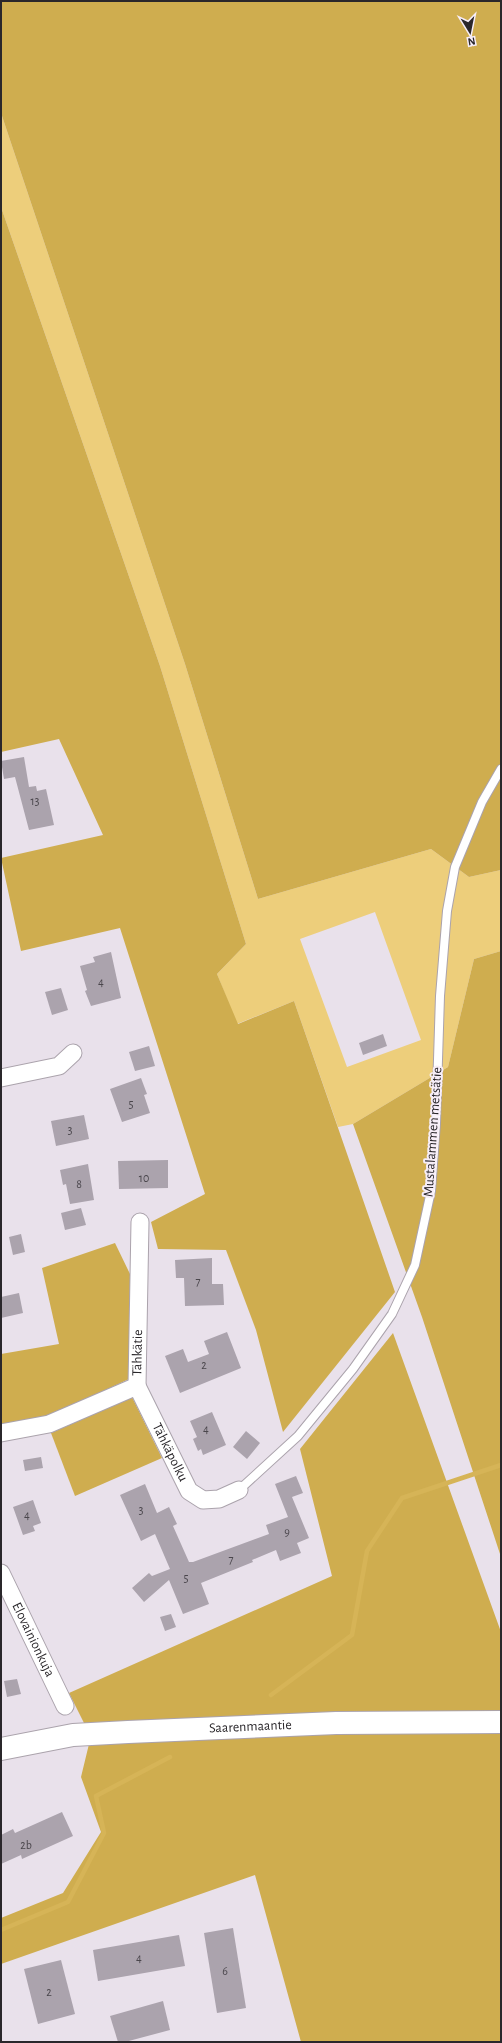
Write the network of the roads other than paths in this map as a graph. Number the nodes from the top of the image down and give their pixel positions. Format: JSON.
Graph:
{"nodes":[{"id":1,"x":501,"y":770,"type":"edge"},
{"id":2,"x":73,"y":1053,"type":"dead end"},
{"id":3,"x":1,"y":1078,"type":"edge"},
{"id":4,"x":140,"y":1222,"type":"dead end"},
{"id":5,"x":137,"y":1386,"type":"junction"},
{"id":6,"x":1,"y":1433,"type":"edge"},
{"id":7,"x":239,"y":1490,"type":"joint"},
{"id":8,"x":1,"y":1573,"type":"edge"},
{"id":9,"x":65,"y":1706,"type":"dead end"},
{"id":10,"x":501,"y":1722,"type":"edge"},
{"id":11,"x":1,"y":1749,"type":"edge"}],
"edges":[{"from":1,"to":7,"type":"lane","name":"Mustalammen metsätie"},
{"from":2,"to":3,"type":"street"},
{"from":4,"to":5,"type":"street","name":"Tähkätie"},
{"from":5,"to":6,"type":"street","name":"Tähkätie"},
{"from":5,"to":7,"type":"street","name":"Tähkäpolku"},
{"from":8,"to":9,"type":"street","name":"Elovainionkuja"},
{"from":10,"to":11,"type":"street","name":"Saarenmaantie"}]}
